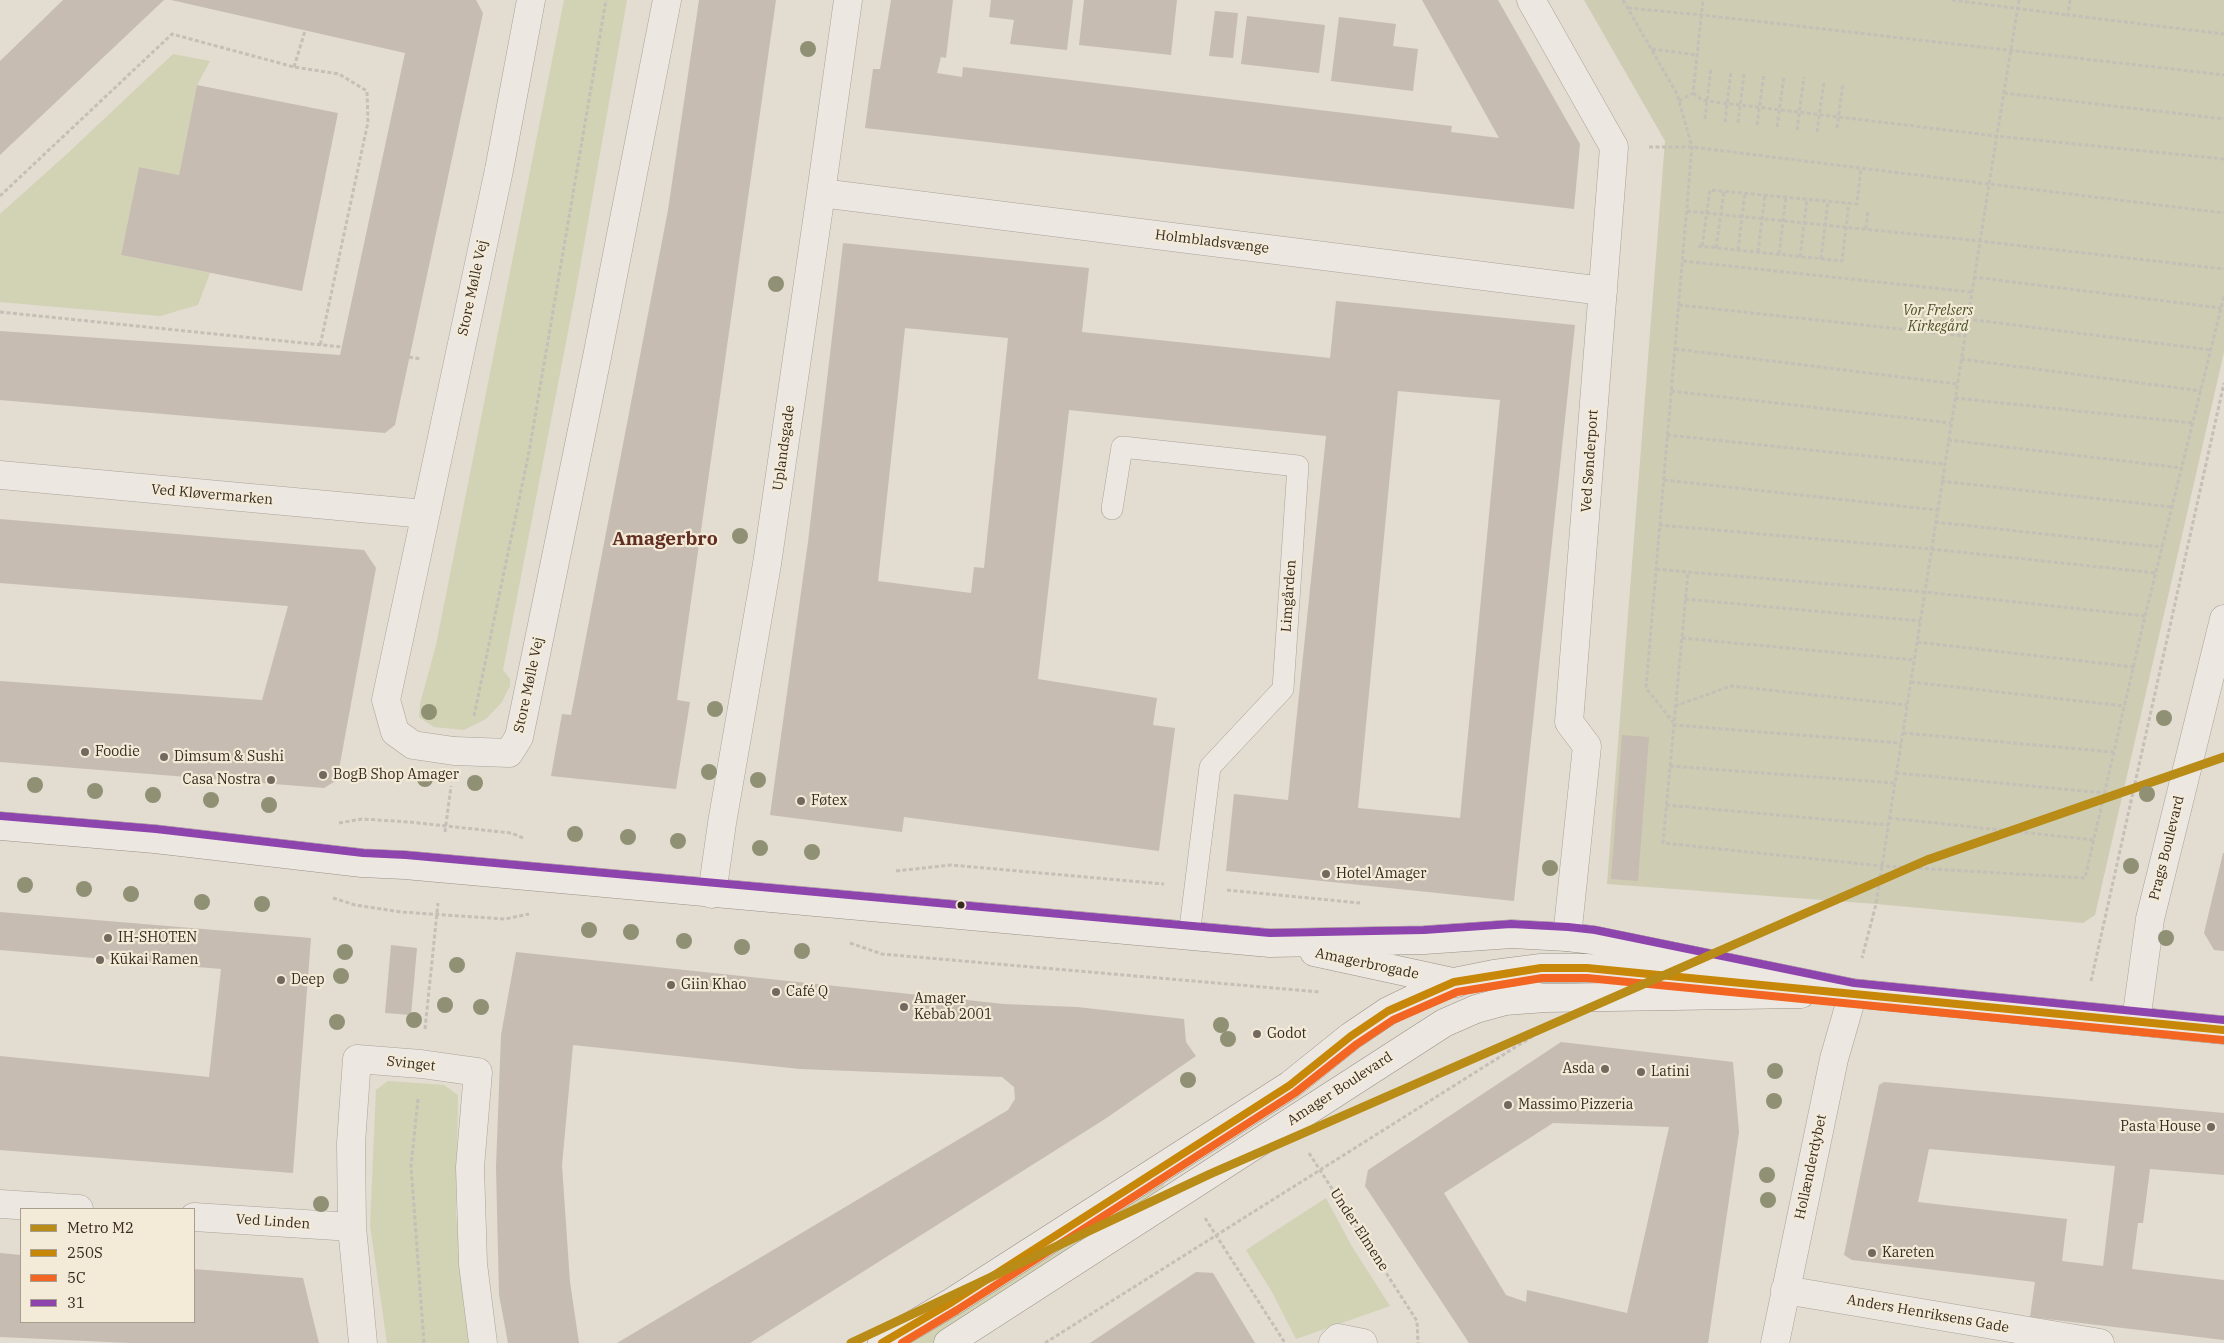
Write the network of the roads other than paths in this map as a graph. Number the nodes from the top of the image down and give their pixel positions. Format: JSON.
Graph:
{"nodes":[{"id":1,"x":531,"y":0,"type":"edge"},
{"id":2,"x":667,"y":0,"type":"edge"},
{"id":3,"x":848,"y":0,"type":"edge"},
{"id":4,"x":1531,"y":0,"type":"edge"},
{"id":5,"x":821,"y":193,"type":"junction"},
{"id":6,"x":1603,"y":291,"type":"junction"},
{"id":7,"x":0,"y":475,"type":"edge"},
{"id":8,"x":1112,"y":509,"type":"dead end"},
{"id":9,"x":425,"y":514,"type":"junction"},
{"id":10,"x":2224,"y":619,"type":"edge"},
{"id":11,"x":0,"y":826,"type":"edge"},
{"id":12,"x":712,"y":894,"type":"junction"},
{"id":13,"x":1189,"y":936,"type":"junction"},
{"id":14,"x":1567,"y":937,"type":"junction"},
{"id":15,"x":1270,"y":943,"type":"junction"},
{"id":16,"x":1454,"y":982,"type":"junction"},
{"id":17,"x":1853,"y":993,"type":"junction"},
{"id":18,"x":1545,"y":998,"type":"junction"},
{"id":19,"x":2136,"y":1021,"type":"junction"},
{"id":20,"x":2224,"y":1030,"type":"edge"},
{"id":21,"x":0,"y":1204,"type":"edge"},
{"id":22,"x":63,"y":1208,"type":"edge"},
{"id":23,"x":195,"y":1217,"type":"edge"},
{"id":24,"x":352,"y":1227,"type":"junction"},
{"id":25,"x":1785,"y":1290,"type":"junction"},
{"id":26,"x":363,"y":1343,"type":"edge"},
{"id":27,"x":483,"y":1343,"type":"edge"},
{"id":28,"x":882,"y":1343,"type":"edge"},
{"id":29,"x":948,"y":1343,"type":"edge"},
{"id":30,"x":1332,"y":1343,"type":"edge"},
{"id":31,"x":1363,"y":1343,"type":"edge"},
{"id":32,"x":1775,"y":1343,"type":"edge"},
{"id":33,"x":2100,"y":1343,"type":"edge"}],
"edges":[{"from":1,"to":9,"type":"street","name":"Store Mølle Vej"},
{"from":2,"to":9,"type":"street","name":"Store Mølle Vej"},
{"from":3,"to":5,"type":"street","name":"Uplandsgade"},
{"from":4,"to":6,"type":"street","name":"Ved Sønderport"},
{"from":5,"to":6,"type":"street","name":"Holmbladsvænge"},
{"from":5,"to":12,"type":"street","name":"Uplandsgade"},
{"from":6,"to":14,"type":"street","name":"Ved Sønderport"},
{"from":7,"to":9,"type":"street","name":"Ved Kløvermarken"},
{"from":8,"to":13,"type":"lane","name":"Limgården"},
{"from":10,"to":19,"type":"street","name":"Prags Boulevard"},
{"from":11,"to":12,"type":"street","name":"Amagerbrogade"},
{"from":12,"to":13,"type":"street","name":"Amagerbrogade"},
{"from":13,"to":15,"type":"street","name":"Amagerbrogade"},
{"from":14,"to":15,"type":"street","name":"Amagerbrogade"},
{"from":14,"to":17,"type":"street","name":"Amagerbrogade"},
{"from":15,"to":16,"type":"street","name":"Amagerbrogade"},
{"from":16,"to":17,"type":"street"},
{"from":16,"to":18,"type":"street","name":"Amagerbrogade"},
{"from":16,"to":28,"type":"street"},
{"from":17,"to":18,"type":"street","name":"Amagerbrogade"},
{"from":17,"to":19,"type":"street","name":"Amagerbrogade"},
{"from":17,"to":25,"type":"street","name":"Hollænderdybet"},
{"from":18,"to":29,"type":"street","name":"Amager Boulevard"},
{"from":19,"to":20,"type":"street","name":"Amagerbrogade"},
{"from":21,"to":22,"type":"street"},
{"from":23,"to":24,"type":"street","name":"Ved Linden"},
{"from":24,"to":26,"type":"street","name":"Svinget"},
{"from":24,"to":27,"type":"street","name":"Svinget"},
{"from":25,"to":32,"type":"street","name":"Hollænderdybet"},
{"from":25,"to":33,"type":"street","name":"Anders Henriksens Gade"},
{"from":30,"to":31,"type":"street"}]}
